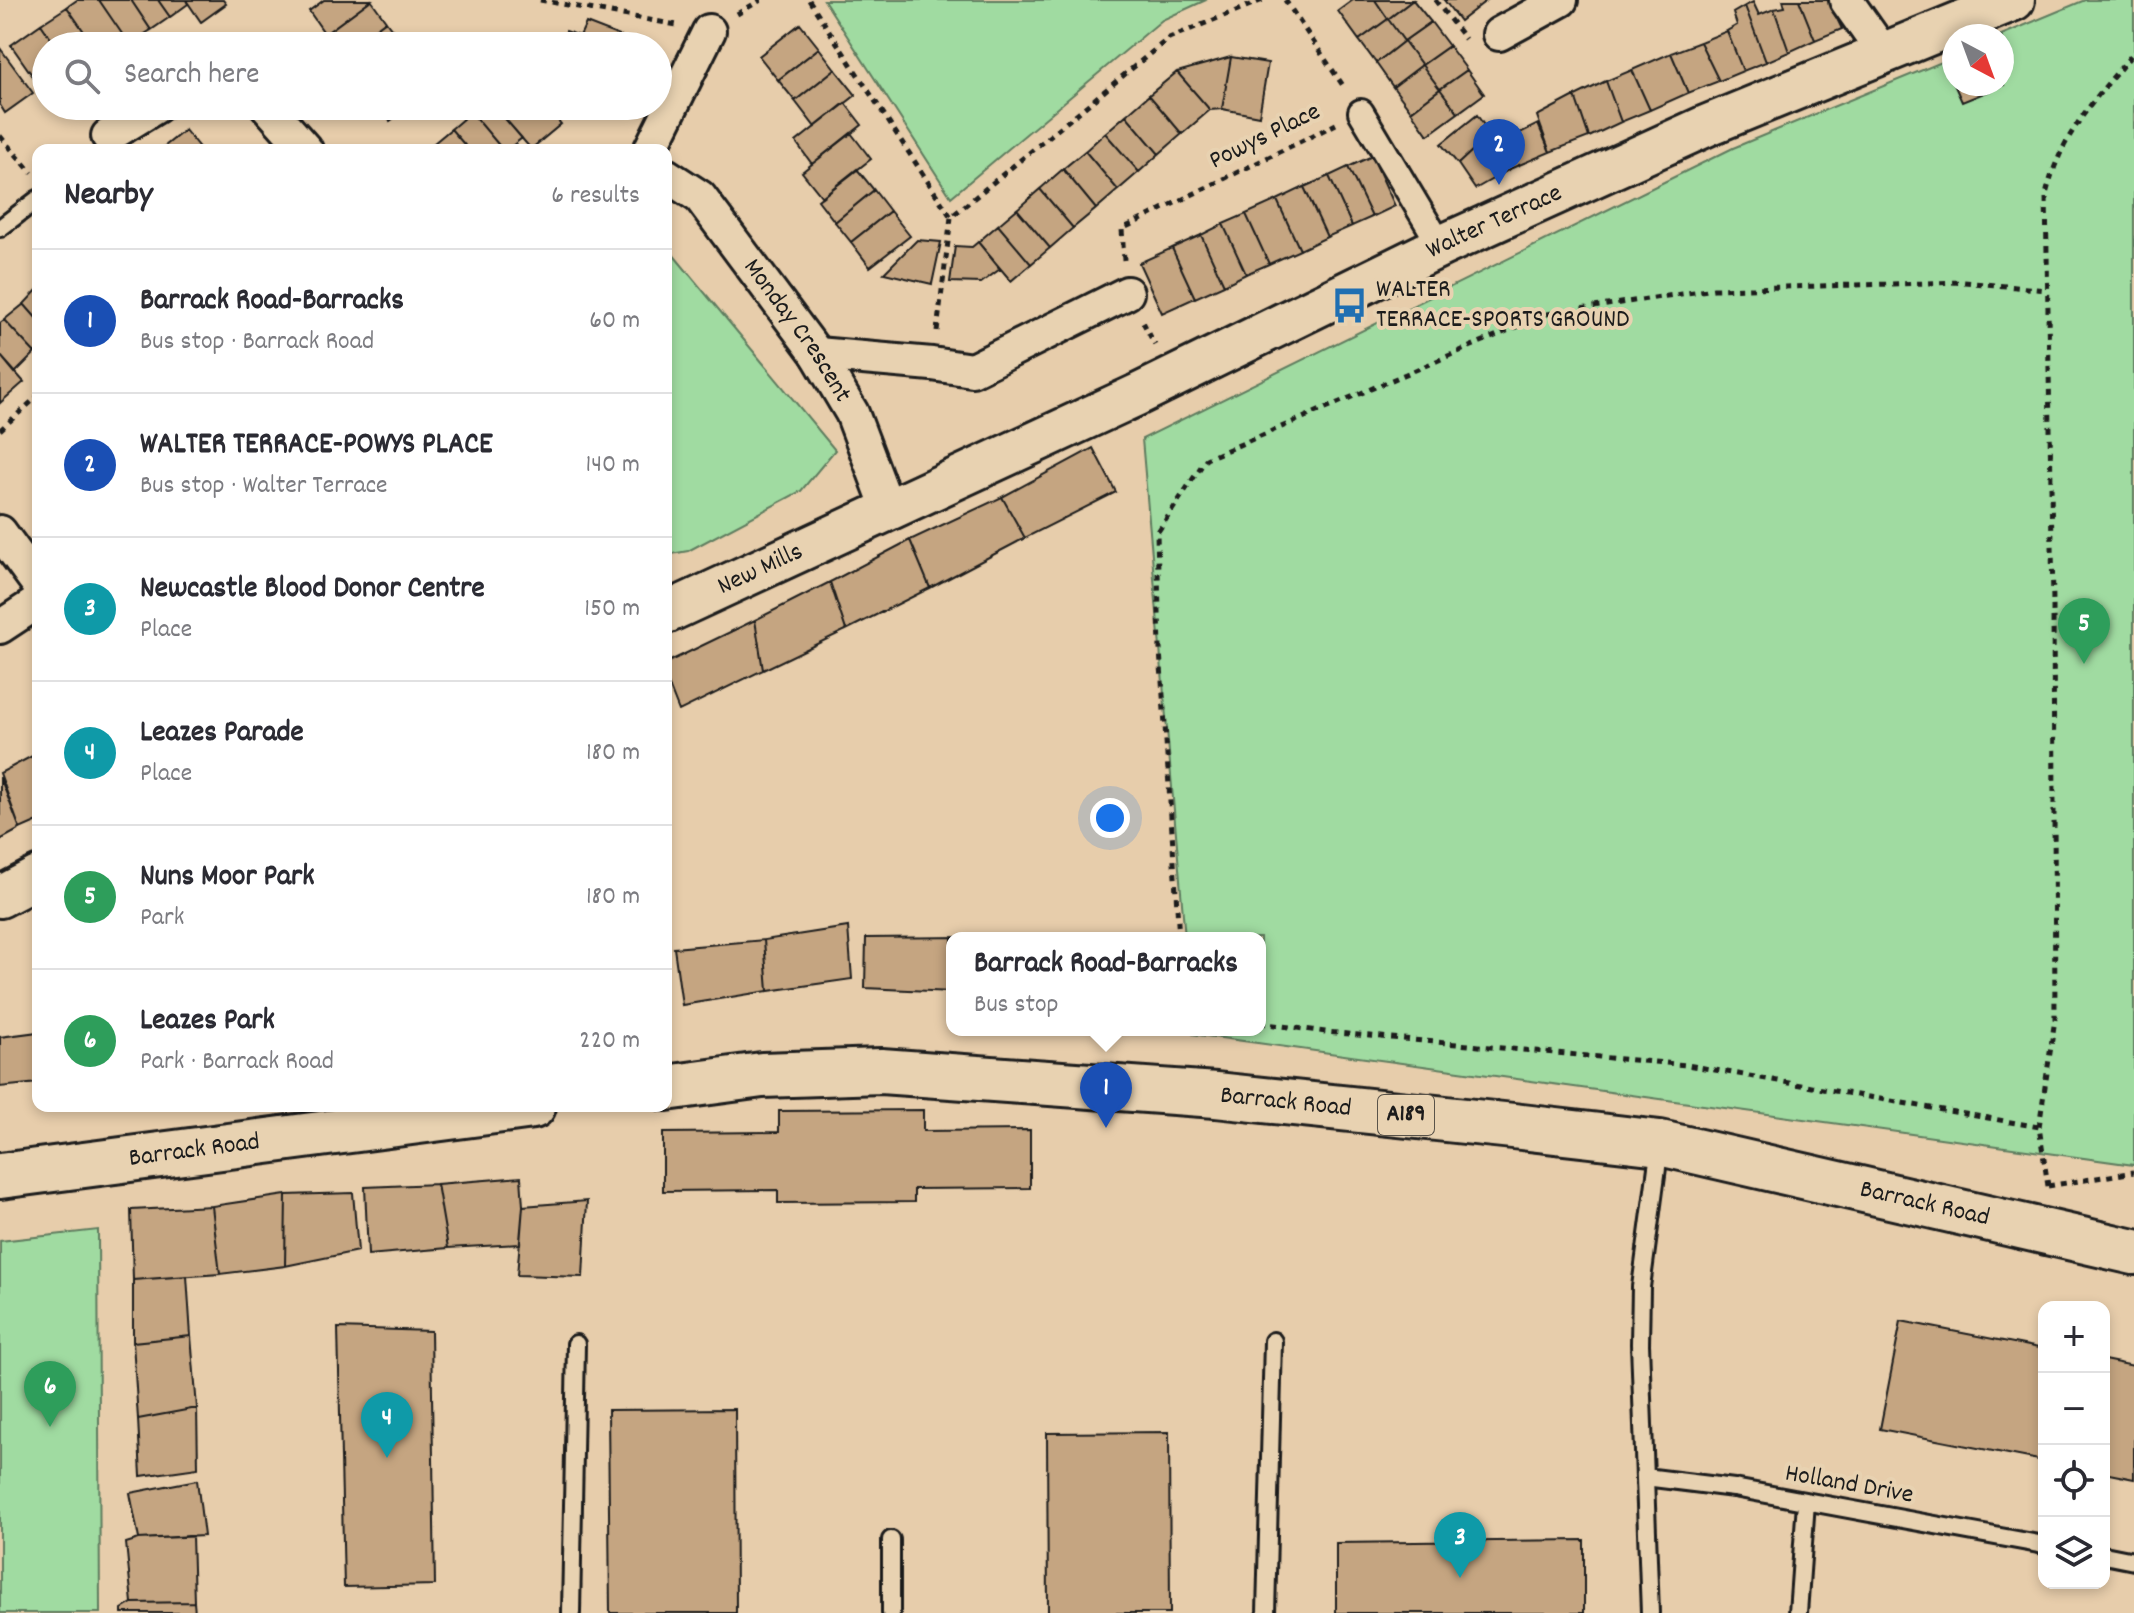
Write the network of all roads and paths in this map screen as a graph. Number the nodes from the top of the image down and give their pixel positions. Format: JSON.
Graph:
{"nodes":[{"id":1,"x":540,"y":0,"type":"edge"},
{"id":2,"x":809,"y":0,"type":"edge"},
{"id":3,"x":1263,"y":0,"type":"edge"},
{"id":4,"x":1285,"y":0,"type":"edge"},
{"id":5,"x":1561,"y":0,"type":"edge"},
{"id":6,"x":1846,"y":0,"type":"edge"},
{"id":7,"x":2014,"y":0,"type":"edge"},
{"id":8,"x":709,"y":31,"type":"joint"},
{"id":9,"x":1499,"y":34,"type":"dead end"},
{"id":10,"x":2134,"y":52,"type":"edge"},
{"id":11,"x":1884,"y":54,"type":"junction"},
{"id":12,"x":672,"y":106,"type":"edge"},
{"id":13,"x":1361,"y":112,"type":"junction"},
{"id":14,"x":136,"y":120,"type":"edge"},
{"id":15,"x":279,"y":120,"type":"edge"},
{"id":16,"x":665,"y":120,"type":"edge"},
{"id":17,"x":0,"y":136,"type":"edge"},
{"id":18,"x":101,"y":143,"type":"edge"},
{"id":19,"x":301,"y":144,"type":"edge"},
{"id":20,"x":653,"y":144,"type":"edge"},
{"id":21,"x":32,"y":173,"type":"edge"},
{"id":22,"x":672,"y":179,"type":"edge"},
{"id":23,"x":32,"y":204,"type":"edge"},
{"id":24,"x":951,"y":217,"type":"junction"},
{"id":25,"x":0,"y":228,"type":"edge"},
{"id":26,"x":1441,"y":246,"type":"junction"},
{"id":27,"x":2047,"y":290,"type":"junction"},
{"id":28,"x":1127,"y":293,"type":"junction"},
{"id":29,"x":817,"y":354,"type":"junction"},
{"id":30,"x":932,"y":364,"type":"junction"},
{"id":31,"x":1172,"y":378,"type":"junction"},
{"id":32,"x":32,"y":401,"type":"edge"},
{"id":33,"x":0,"y":430,"type":"edge"},
{"id":34,"x":872,"y":519,"type":"junction"},
{"id":35,"x":0,"y":532,"type":"edge"},
{"id":36,"x":32,"y":576,"type":"edge"},
{"id":37,"x":32,"y":606,"type":"edge"},
{"id":38,"x":672,"y":610,"type":"edge"},
{"id":39,"x":0,"y":627,"type":"edge"},
{"id":40,"x":32,"y":880,"type":"edge"},
{"id":41,"x":0,"y":897,"type":"edge"},
{"id":42,"x":1179,"y":932,"type":"edge"},
{"id":43,"x":1266,"y":1024,"type":"edge"},
{"id":44,"x":672,"y":1087,"type":"edge"},
{"id":45,"x":444,"y":1112,"type":"edge"},
{"id":46,"x":356,"y":1118,"type":"edge"},
{"id":47,"x":2039,"y":1127,"type":"junction"},
{"id":48,"x":1660,"y":1143,"type":"junction"},
{"id":49,"x":2134,"y":1172,"type":"edge"},
{"id":50,"x":0,"y":1176,"type":"edge"},
{"id":51,"x":2048,"y":1186,"type":"junction"},
{"id":52,"x":2049,"y":1234,"type":"junction"},
{"id":53,"x":2134,"y":1252,"type":"edge"},
{"id":54,"x":1273,"y":1341,"type":"dead end"},
{"id":55,"x":576,"y":1344,"type":"dead end"},
{"id":56,"x":1645,"y":1477,"type":"junction"},
{"id":57,"x":1806,"y":1502,"type":"junction"},
{"id":58,"x":891,"y":1540,"type":"dead end"},
{"id":59,"x":2038,"y":1544,"type":"edge"},
{"id":60,"x":2110,"y":1556,"type":"edge"},
{"id":61,"x":2134,"y":1561,"type":"edge"},
{"id":62,"x":571,"y":1613,"type":"edge"},
{"id":63,"x":891,"y":1613,"type":"edge"},
{"id":64,"x":1266,"y":1613,"type":"edge"},
{"id":65,"x":1650,"y":1613,"type":"edge"},
{"id":66,"x":1798,"y":1613,"type":"edge"}],
"edges":[{"from":1,"to":8,"type":"path"},
{"from":2,"to":24,"type":"path"},
{"from":3,"to":24,"type":"path"},
{"from":4,"to":13,"type":"path","name":"Powys Place"},
{"from":5,"to":9,"type":"street"},
{"from":6,"to":11,"type":"street"},
{"from":7,"to":11,"type":"street","name":"Walter Terrace"},
{"from":8,"to":12,"type":"street"},
{"from":10,"to":27,"type":"path"},
{"from":11,"to":26,"type":"street","name":"Walter Terrace"},
{"from":13,"to":26,"type":"street"},
{"from":13,"to":28,"type":"path","name":"Powys Place"},
{"from":14,"to":18,"type":"street"},
{"from":15,"to":19,"type":"street"},
{"from":16,"to":20,"type":"street"},
{"from":17,"to":21,"type":"path"},
{"from":22,"to":29,"type":"street","name":"Monday Crescent"},
{"from":23,"to":25,"type":"lane"},
{"from":24,"to":30,"type":"path"},
{"from":26,"to":31,"type":"street","name":"Walter Terrace"},
{"from":27,"to":42,"type":"path"},
{"from":27,"to":47,"type":"path"},
{"from":28,"to":30,"type":"street"},
{"from":28,"to":31,"type":"path"},
{"from":29,"to":30,"type":"street"},
{"from":29,"to":34,"type":"street","name":"Monday Crescent"},
{"from":31,"to":34,"type":"street","name":"Walter Terrace"},
{"from":32,"to":33,"type":"path"},
{"from":34,"to":38,"type":"street","name":"New Mills"},
{"from":35,"to":36,"type":"street"},
{"from":37,"to":39,"type":"street"},
{"from":40,"to":41,"type":"street"},
{"from":43,"to":47,"type":"path"},
{"from":44,"to":48,"type":"main road","name":"Barrack Road","number":"A189"},
{"from":45,"to":46,"type":"main road","name":"Barrack Road"},
{"from":46,"to":50,"type":"main road","name":"Barrack Road"},
{"from":47,"to":51,"type":"path"},
{"from":48,"to":52,"type":"main road","name":"Barrack Road","number":"A189"},
{"from":48,"to":56,"type":"lane"},
{"from":49,"to":51,"type":"path"},
{"from":51,"to":52,"type":"path"},
{"from":52,"to":53,"type":"main road","name":"Barrack Road","number":"A189"},
{"from":54,"to":64,"type":"lane"},
{"from":55,"to":62,"type":"lane"},
{"from":56,"to":57,"type":"lane","name":"Holland Drive"},
{"from":56,"to":65,"type":"lane"},
{"from":57,"to":59,"type":"lane","name":"Holland Drive"},
{"from":57,"to":66,"type":"lane"},
{"from":58,"to":63,"type":"lane"},
{"from":60,"to":61,"type":"lane"}]}
